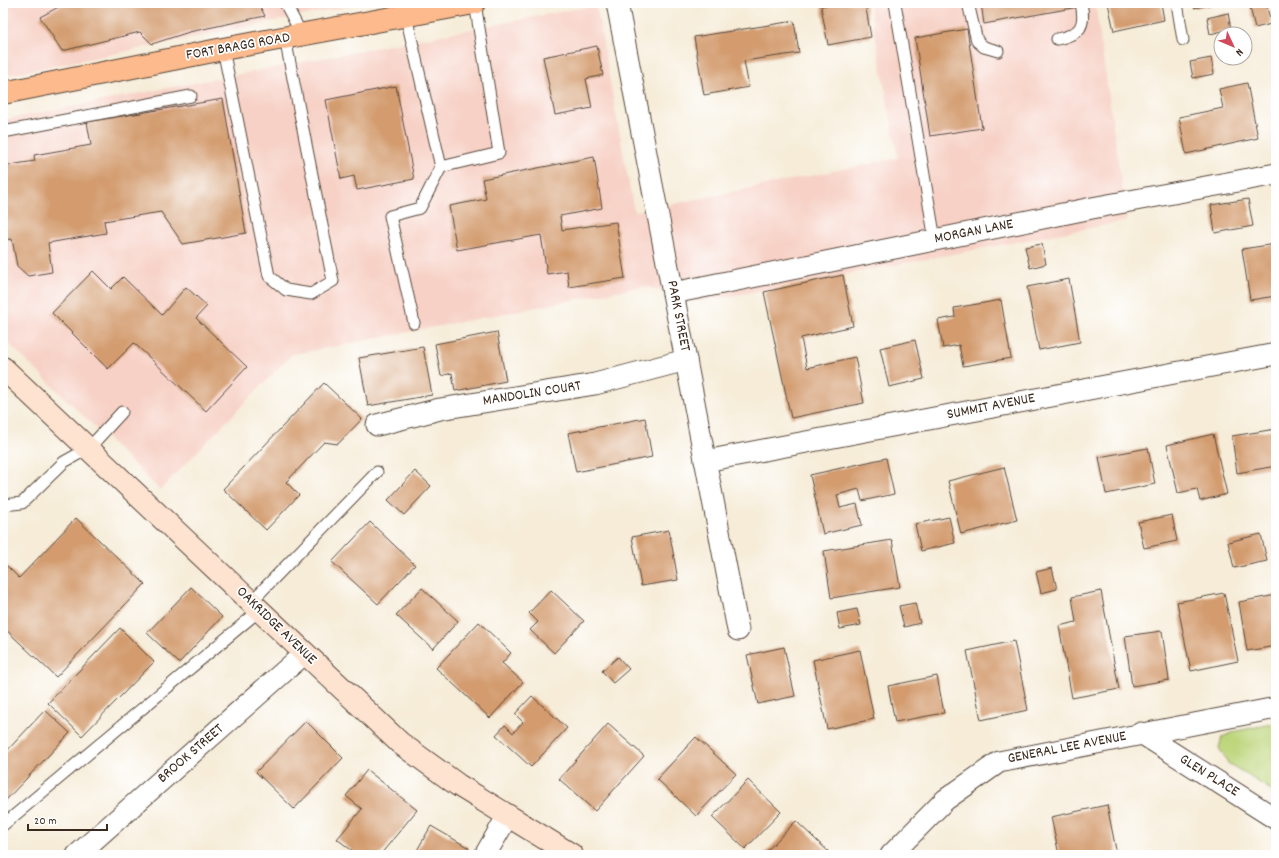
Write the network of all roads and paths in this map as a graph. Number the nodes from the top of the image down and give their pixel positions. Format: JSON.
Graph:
{"nodes":[{"id":1,"x":284,"y":3,"type":"edge"},
{"id":2,"x":475,"y":3,"type":"edge"},
{"id":3,"x":617,"y":3,"type":"edge"},
{"id":4,"x":895,"y":3,"type":"edge"},
{"id":5,"x":968,"y":3,"type":"edge"},
{"id":6,"x":1081,"y":3,"type":"edge"},
{"id":7,"x":1177,"y":3,"type":"edge"},
{"id":8,"x":430,"y":7,"type":"edge"},
{"id":9,"x":406,"y":16,"type":"junction"},
{"id":10,"x":293,"y":37,"type":"junction"},
{"id":11,"x":1057,"y":39,"type":"dead end"},
{"id":12,"x":1183,"y":40,"type":"dead end"},
{"id":13,"x":223,"y":49,"type":"junction"},
{"id":14,"x":998,"y":51,"type":"dead end"},
{"id":15,"x":3,"y":93,"type":"edge"},
{"id":16,"x":192,"y":96,"type":"dead end"},
{"id":17,"x":3,"y":132,"type":"edge"},
{"id":18,"x":441,"y":167,"type":"junction"},
{"id":19,"x":1276,"y":174,"type":"edge"},
{"id":20,"x":934,"y":240,"type":"junction"},
{"id":21,"x":673,"y":293,"type":"junction"},
{"id":22,"x":414,"y":323,"type":"dead end"},
{"id":23,"x":1276,"y":354,"type":"edge"},
{"id":24,"x":686,"y":360,"type":"junction"},
{"id":25,"x":3,"y":368,"type":"edge"},
{"id":26,"x":122,"y":412,"type":"dead end"},
{"id":27,"x":377,"y":425,"type":"dead end"},
{"id":28,"x":88,"y":448,"type":"junction"},
{"id":29,"x":705,"y":461,"type":"junction"},
{"id":30,"x":377,"y":472,"type":"dead end"},
{"id":31,"x":3,"y":505,"type":"edge"},
{"id":32,"x":256,"y":606,"type":"junction"},
{"id":33,"x":738,"y":630,"type":"dead end"},
{"id":34,"x":306,"y":653,"type":"junction"},
{"id":35,"x":1276,"y":708,"type":"edge"},
{"id":36,"x":1141,"y":733,"type":"junction"},
{"id":37,"x":507,"y":817,"type":"junction"},
{"id":38,"x":1276,"y":819,"type":"edge"},
{"id":39,"x":5,"y":820,"type":"edge"},
{"id":40,"x":77,"y":855,"type":"edge"},
{"id":41,"x":485,"y":855,"type":"edge"},
{"id":42,"x":572,"y":855,"type":"edge"},
{"id":43,"x":891,"y":855,"type":"edge"}],
"edges":[{"from":1,"to":10,"type":"lane"},
{"from":2,"to":8,"type":"main road","name":"FORT BRAGG ROAD"},
{"from":2,"to":18,"type":"lane"},
{"from":3,"to":21,"type":"street","name":"PARK STREET"},
{"from":4,"to":20,"type":"lane"},
{"from":5,"to":14,"type":"lane"},
{"from":6,"to":11,"type":"lane"},
{"from":7,"to":12,"type":"lane"},
{"from":8,"to":9,"type":"main road","name":"FORT BRAGG ROAD"},
{"from":9,"to":10,"type":"main road","name":"FORT BRAGG ROAD"},
{"from":9,"to":18,"type":"lane"},
{"from":10,"to":13,"type":"main road","name":"FORT BRAGG ROAD"},
{"from":10,"to":13,"type":"lane"},
{"from":13,"to":15,"type":"main road","name":"FORT BRAGG ROAD"},
{"from":16,"to":17,"type":"lane"},
{"from":18,"to":22,"type":"lane"},
{"from":19,"to":20,"type":"street","name":"MORGAN LANE"},
{"from":20,"to":21,"type":"street","name":"MORGAN LANE"},
{"from":21,"to":24,"type":"street","name":"PARK STREET"},
{"from":23,"to":29,"type":"street","name":"SUMMIT AVENUE"},
{"from":24,"to":27,"type":"street","name":"MANDOLIN COURT"},
{"from":24,"to":29,"type":"street","name":"PARK STREET"},
{"from":25,"to":28,"type":"street","name":"OAKRIDGE AVENUE"},
{"from":26,"to":28,"type":"lane"},
{"from":28,"to":31,"type":"lane"},
{"from":28,"to":32,"type":"street","name":"OAKRIDGE AVENUE"},
{"from":29,"to":33,"type":"street","name":"PARK STREET"},
{"from":30,"to":32,"type":"lane"},
{"from":32,"to":34,"type":"street","name":"OAKRIDGE AVENUE"},
{"from":32,"to":39,"type":"lane"},
{"from":34,"to":37,"type":"street","name":"OAKRIDGE AVENUE"},
{"from":34,"to":40,"type":"street","name":"BROOK STREET"},
{"from":35,"to":36,"type":"street","name":"GENERAL LEE AVENUE"},
{"from":36,"to":38,"type":"street","name":"GLEN PLACE"},
{"from":36,"to":43,"type":"street","name":"GENERAL LEE AVENUE"},
{"from":37,"to":41,"type":"street"},
{"from":37,"to":42,"type":"street","name":"OAKRIDGE AVENUE"}]}
